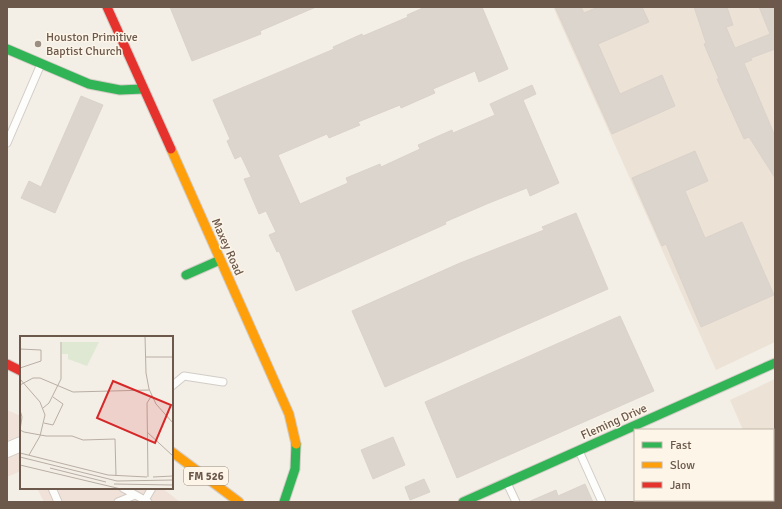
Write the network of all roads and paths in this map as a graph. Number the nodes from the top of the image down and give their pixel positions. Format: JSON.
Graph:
{"nodes":[{"id":1,"x":107,"y":7,"type":"edge"},
{"id":2,"x":7,"y":50,"type":"edge"},
{"id":3,"x":41,"y":64,"type":"junction"},
{"id":4,"x":143,"y":89,"type":"junction"},
{"id":5,"x":7,"y":143,"type":"edge"},
{"id":6,"x":220,"y":260,"type":"junction"},
{"id":7,"x":186,"y":274,"type":"dead end"},
{"id":8,"x":775,"y":363,"type":"edge"},
{"id":9,"x":7,"y":364,"type":"edge"},
{"id":10,"x":20,"y":370,"type":"edge"},
{"id":11,"x":223,"y":382,"type":"dead end"},
{"id":12,"x":173,"y":385,"type":"edge"},
{"id":13,"x":20,"y":444,"type":"edge"},
{"id":14,"x":7,"y":450,"type":"edge"},
{"id":15,"x":579,"y":450,"type":"junction"},
{"id":16,"x":173,"y":453,"type":"edge"},
{"id":17,"x":507,"y":482,"type":"junction"},
{"id":18,"x":52,"y":489,"type":"edge"},
{"id":19,"x":125,"y":489,"type":"edge"},
{"id":20,"x":152,"y":489,"type":"edge"},
{"id":21,"x":135,"y":495,"type":"junction"},
{"id":22,"x":146,"y":501,"type":"edge"},
{"id":23,"x":469,"y":501,"type":"edge"},
{"id":24,"x":58,"y":502,"type":"edge"},
{"id":25,"x":118,"y":502,"type":"edge"},
{"id":26,"x":238,"y":502,"type":"edge"},
{"id":27,"x":284,"y":502,"type":"edge"},
{"id":28,"x":516,"y":502,"type":"edge"},
{"id":29,"x":602,"y":502,"type":"edge"}],
"edges":[{"from":1,"to":4,"type":"street","name":"Maxey Road"},
{"from":2,"to":3,"type":"street"},
{"from":3,"to":4,"type":"street"},
{"from":3,"to":5,"type":"lane"},
{"from":4,"to":6,"type":"street","name":"Maxey Road"},
{"from":6,"to":7,"type":"street"},
{"from":6,"to":27,"type":"street","name":"Maxey Road"},
{"from":8,"to":15,"type":"street","name":"Fleming Drive"},
{"from":9,"to":10,"type":"street"},
{"from":11,"to":12,"type":"lane"},
{"from":13,"to":14,"type":"street"},
{"from":15,"to":17,"type":"street","name":"Fleming Drive"},
{"from":15,"to":29,"type":"lane"},
{"from":16,"to":26,"type":"street","number":"FM 526"},
{"from":17,"to":23,"type":"street","name":"Fleming Drive"},
{"from":17,"to":28,"type":"lane"},
{"from":18,"to":24,"type":"lane"},
{"from":19,"to":21,"type":"lane"},
{"from":20,"to":22,"type":"lane"},
{"from":21,"to":22,"type":"lane"},
{"from":21,"to":25,"type":"lane"}]}
